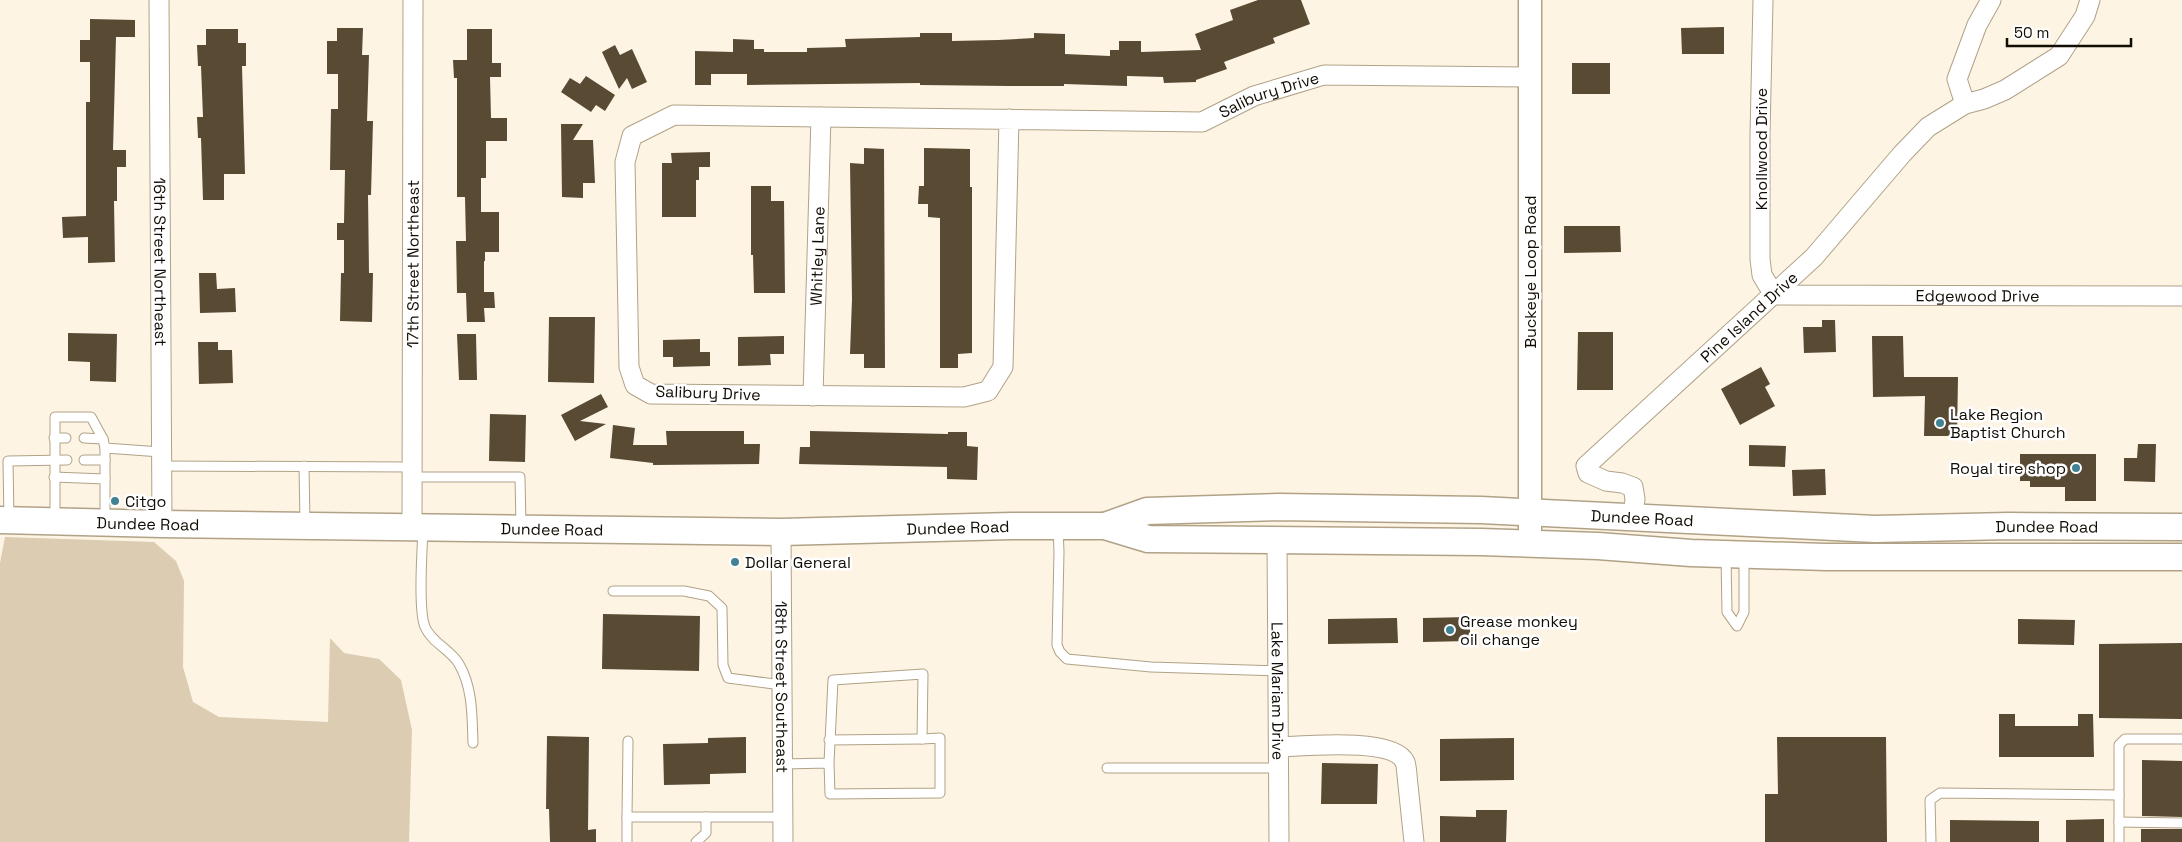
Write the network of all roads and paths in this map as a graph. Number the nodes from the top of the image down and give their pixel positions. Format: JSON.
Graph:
{"nodes":[{"id":1,"x":159,"y":0,"type":"edge"},
{"id":2,"x":413,"y":0,"type":"edge"},
{"id":3,"x":1530,"y":0,"type":"edge"},
{"id":4,"x":1763,"y":0,"type":"edge"},
{"id":5,"x":1991,"y":0,"type":"edge"},
{"id":6,"x":2090,"y":0,"type":"edge"},
{"id":7,"x":1530,"y":77,"type":"junction"},
{"id":8,"x":1965,"y":104,"type":"junction"},
{"id":9,"x":821,"y":117,"type":"junction"},
{"id":10,"x":1009,"y":119,"type":"junction"},
{"id":11,"x":1774,"y":295,"type":"junction"},
{"id":12,"x":2182,"y":296,"type":"edge"},
{"id":13,"x":813,"y":396,"type":"junction"},
{"id":14,"x":54,"y":438,"type":"junction"},
{"id":15,"x":66,"y":438,"type":"dead end"},
{"id":16,"x":84,"y":438,"type":"dead end"},
{"id":17,"x":104,"y":443,"type":"junction"},
{"id":18,"x":161,"y":459,"type":"junction"},
{"id":19,"x":54,"y":460,"type":"junction"},
{"id":20,"x":67,"y":460,"type":"dead end"},
{"id":21,"x":84,"y":460,"type":"dead end"},
{"id":22,"x":105,"y":460,"type":"junction"},
{"id":23,"x":4,"y":462,"type":"edge"},
{"id":24,"x":304,"y":466,"type":"junction"},
{"id":25,"x":412,"y":472,"type":"junction"},
{"id":26,"x":54,"y":477,"type":"junction"},
{"id":27,"x":105,"y":479,"type":"junction"},
{"id":28,"x":1530,"y":512,"type":"junction"},
{"id":29,"x":1634,"y":516,"type":"junction"},
{"id":30,"x":5,"y":520,"type":"edge"},
{"id":31,"x":55,"y":520,"type":"junction"},
{"id":32,"x":105,"y":522,"type":"junction"},
{"id":33,"x":162,"y":524,"type":"junction"},
{"id":34,"x":305,"y":526,"type":"junction"},
{"id":35,"x":1105,"y":526,"type":"junction"},
{"id":36,"x":1058,"y":527,"type":"junction"},
{"id":37,"x":2182,"y":527,"type":"edge"},
{"id":38,"x":417,"y":528,"type":"junction"},
{"id":39,"x":521,"y":529,"type":"junction"},
{"id":40,"x":781,"y":532,"type":"junction"},
{"id":41,"x":1277,"y":540,"type":"junction"},
{"id":42,"x":1530,"y":545,"type":"junction"},
{"id":43,"x":1735,"y":554,"type":"junction"},
{"id":44,"x":2182,"y":557,"type":"edge"},
{"id":45,"x":614,"y":592,"type":"dead end"},
{"id":46,"x":1279,"y":671,"type":"junction"},
{"id":47,"x":782,"y":685,"type":"junction"},
{"id":48,"x":922,"y":739,"type":"junction"},
{"id":49,"x":2182,"y":739,"type":"edge"},
{"id":50,"x":829,"y":740,"type":"junction"},
{"id":51,"x":628,"y":741,"type":"dead end"},
{"id":52,"x":473,"y":743,"type":"dead end"},
{"id":53,"x":1279,"y":747,"type":"junction"},
{"id":54,"x":829,"y":763,"type":"junction"},
{"id":55,"x":782,"y":764,"type":"junction"},
{"id":56,"x":1107,"y":768,"type":"dead end"},
{"id":57,"x":1279,"y":768,"type":"junction"},
{"id":58,"x":2119,"y":795,"type":"junction"},
{"id":59,"x":627,"y":816,"type":"junction"},
{"id":60,"x":706,"y":817,"type":"junction"},
{"id":61,"x":783,"y":817,"type":"junction"},
{"id":62,"x":2119,"y":822,"type":"junction"},
{"id":63,"x":2182,"y":823,"type":"edge"},
{"id":64,"x":627,"y":842,"type":"edge"},
{"id":65,"x":696,"y":842,"type":"edge"},
{"id":66,"x":783,"y":842,"type":"edge"},
{"id":67,"x":1279,"y":842,"type":"edge"},
{"id":68,"x":1414,"y":842,"type":"edge"},
{"id":69,"x":1930,"y":842,"type":"edge"},
{"id":70,"x":2119,"y":842,"type":"edge"}],
"edges":[{"from":1,"to":18,"type":"street","name":"16th Street Northeast"},
{"from":2,"to":25,"type":"street","name":"17th Street Northeast"},
{"from":3,"to":7,"type":"street","name":"Buckeye Loop Road"},
{"from":4,"to":11,"type":"street","name":"Knollwood Drive"},
{"from":5,"to":8,"type":"street"},
{"from":6,"to":8,"type":"street","name":"Pine Island Drive"},
{"from":7,"to":10,"type":"street","name":"Salibury Drive"},
{"from":7,"to":28,"type":"street","name":"Buckeye Loop Road"},
{"from":8,"to":11,"type":"street","name":"Pine Island Drive"},
{"from":9,"to":10,"type":"street","name":"Salibury Drive"},
{"from":9,"to":13,"type":"street","name":"Whitley Lane"},
{"from":9,"to":13,"type":"street","name":"Salibury Drive"},
{"from":10,"to":13,"type":"street","name":"Salibury Drive"},
{"from":11,"to":12,"type":"street","name":"Edgewood Drive"},
{"from":11,"to":29,"type":"street","name":"Pine Island Drive"},
{"from":14,"to":15,"type":"lane"},
{"from":14,"to":17,"type":"lane"},
{"from":14,"to":19,"type":"lane"},
{"from":16,"to":17,"type":"lane"},
{"from":17,"to":18,"type":"lane"},
{"from":17,"to":22,"type":"lane"},
{"from":18,"to":24,"type":"lane"},
{"from":18,"to":33,"type":"street","name":"16th Street Northeast"},
{"from":19,"to":20,"type":"lane"},
{"from":19,"to":23,"type":"lane"},
{"from":19,"to":26,"type":"lane"},
{"from":21,"to":22,"type":"lane"},
{"from":22,"to":27,"type":"lane"},
{"from":23,"to":30,"type":"lane"},
{"from":24,"to":25,"type":"lane"},
{"from":24,"to":34,"type":"lane"},
{"from":25,"to":38,"type":"street","name":"17th Street Northeast"},
{"from":25,"to":39,"type":"lane"},
{"from":26,"to":27,"type":"lane"},
{"from":26,"to":31,"type":"lane"},
{"from":27,"to":32,"type":"lane"},
{"from":28,"to":29,"type":"main road","name":"Dundee Road"},
{"from":28,"to":35,"type":"main road","name":"Dundee Road"},
{"from":28,"to":42,"type":"street","name":"Buckeye Loop Road"},
{"from":29,"to":37,"type":"main road","name":"Dundee Road"},
{"from":30,"to":31,"type":"main road","name":"Dundee Road"},
{"from":31,"to":32,"type":"main road","name":"Dundee Road"},
{"from":32,"to":33,"type":"main road","name":"Dundee Road"},
{"from":33,"to":34,"type":"main road","name":"Dundee Road"},
{"from":34,"to":38,"type":"main road","name":"Dundee Road"},
{"from":35,"to":36,"type":"main road","name":"Dundee Road"},
{"from":35,"to":41,"type":"main road","name":"Dundee Road"},
{"from":36,"to":40,"type":"main road","name":"Dundee Road"},
{"from":36,"to":46,"type":"lane"},
{"from":38,"to":39,"type":"main road","name":"Dundee Road"},
{"from":38,"to":52,"type":"lane"},
{"from":39,"to":40,"type":"main road","name":"Dundee Road"},
{"from":40,"to":47,"type":"street","name":"18th Street Southeast"},
{"from":41,"to":42,"type":"main road","name":"Dundee Road"},
{"from":41,"to":46,"type":"street","name":"Lake Mariam Drive"},
{"from":42,"to":43,"type":"main road","name":"Dundee Road"},
{"from":43,"to":43,"type":"lane"},
{"from":43,"to":44,"type":"main road","name":"Dundee Road"},
{"from":45,"to":47,"type":"lane"},
{"from":46,"to":53,"type":"street","name":"Lake Mariam Drive"},
{"from":47,"to":55,"type":"street","name":"18th Street Southeast"},
{"from":48,"to":50,"type":"lane"},
{"from":48,"to":50,"type":"lane"},
{"from":48,"to":54,"type":"lane"},
{"from":49,"to":58,"type":"lane"},
{"from":50,"to":54,"type":"lane"},
{"from":51,"to":59,"type":"lane"},
{"from":53,"to":57,"type":"street","name":"Lake Mariam Drive"},
{"from":53,"to":68,"type":"street"},
{"from":54,"to":55,"type":"lane"},
{"from":55,"to":61,"type":"street","name":"18th Street Southeast"},
{"from":56,"to":57,"type":"lane"},
{"from":57,"to":67,"type":"street","name":"Lake Mariam Drive"},
{"from":58,"to":62,"type":"lane"},
{"from":58,"to":69,"type":"lane"},
{"from":59,"to":60,"type":"lane"},
{"from":59,"to":64,"type":"lane"},
{"from":60,"to":61,"type":"lane"},
{"from":60,"to":65,"type":"lane"},
{"from":61,"to":66,"type":"street","name":"18th Street Southeast"},
{"from":62,"to":63,"type":"lane"},
{"from":62,"to":70,"type":"lane"}]}
